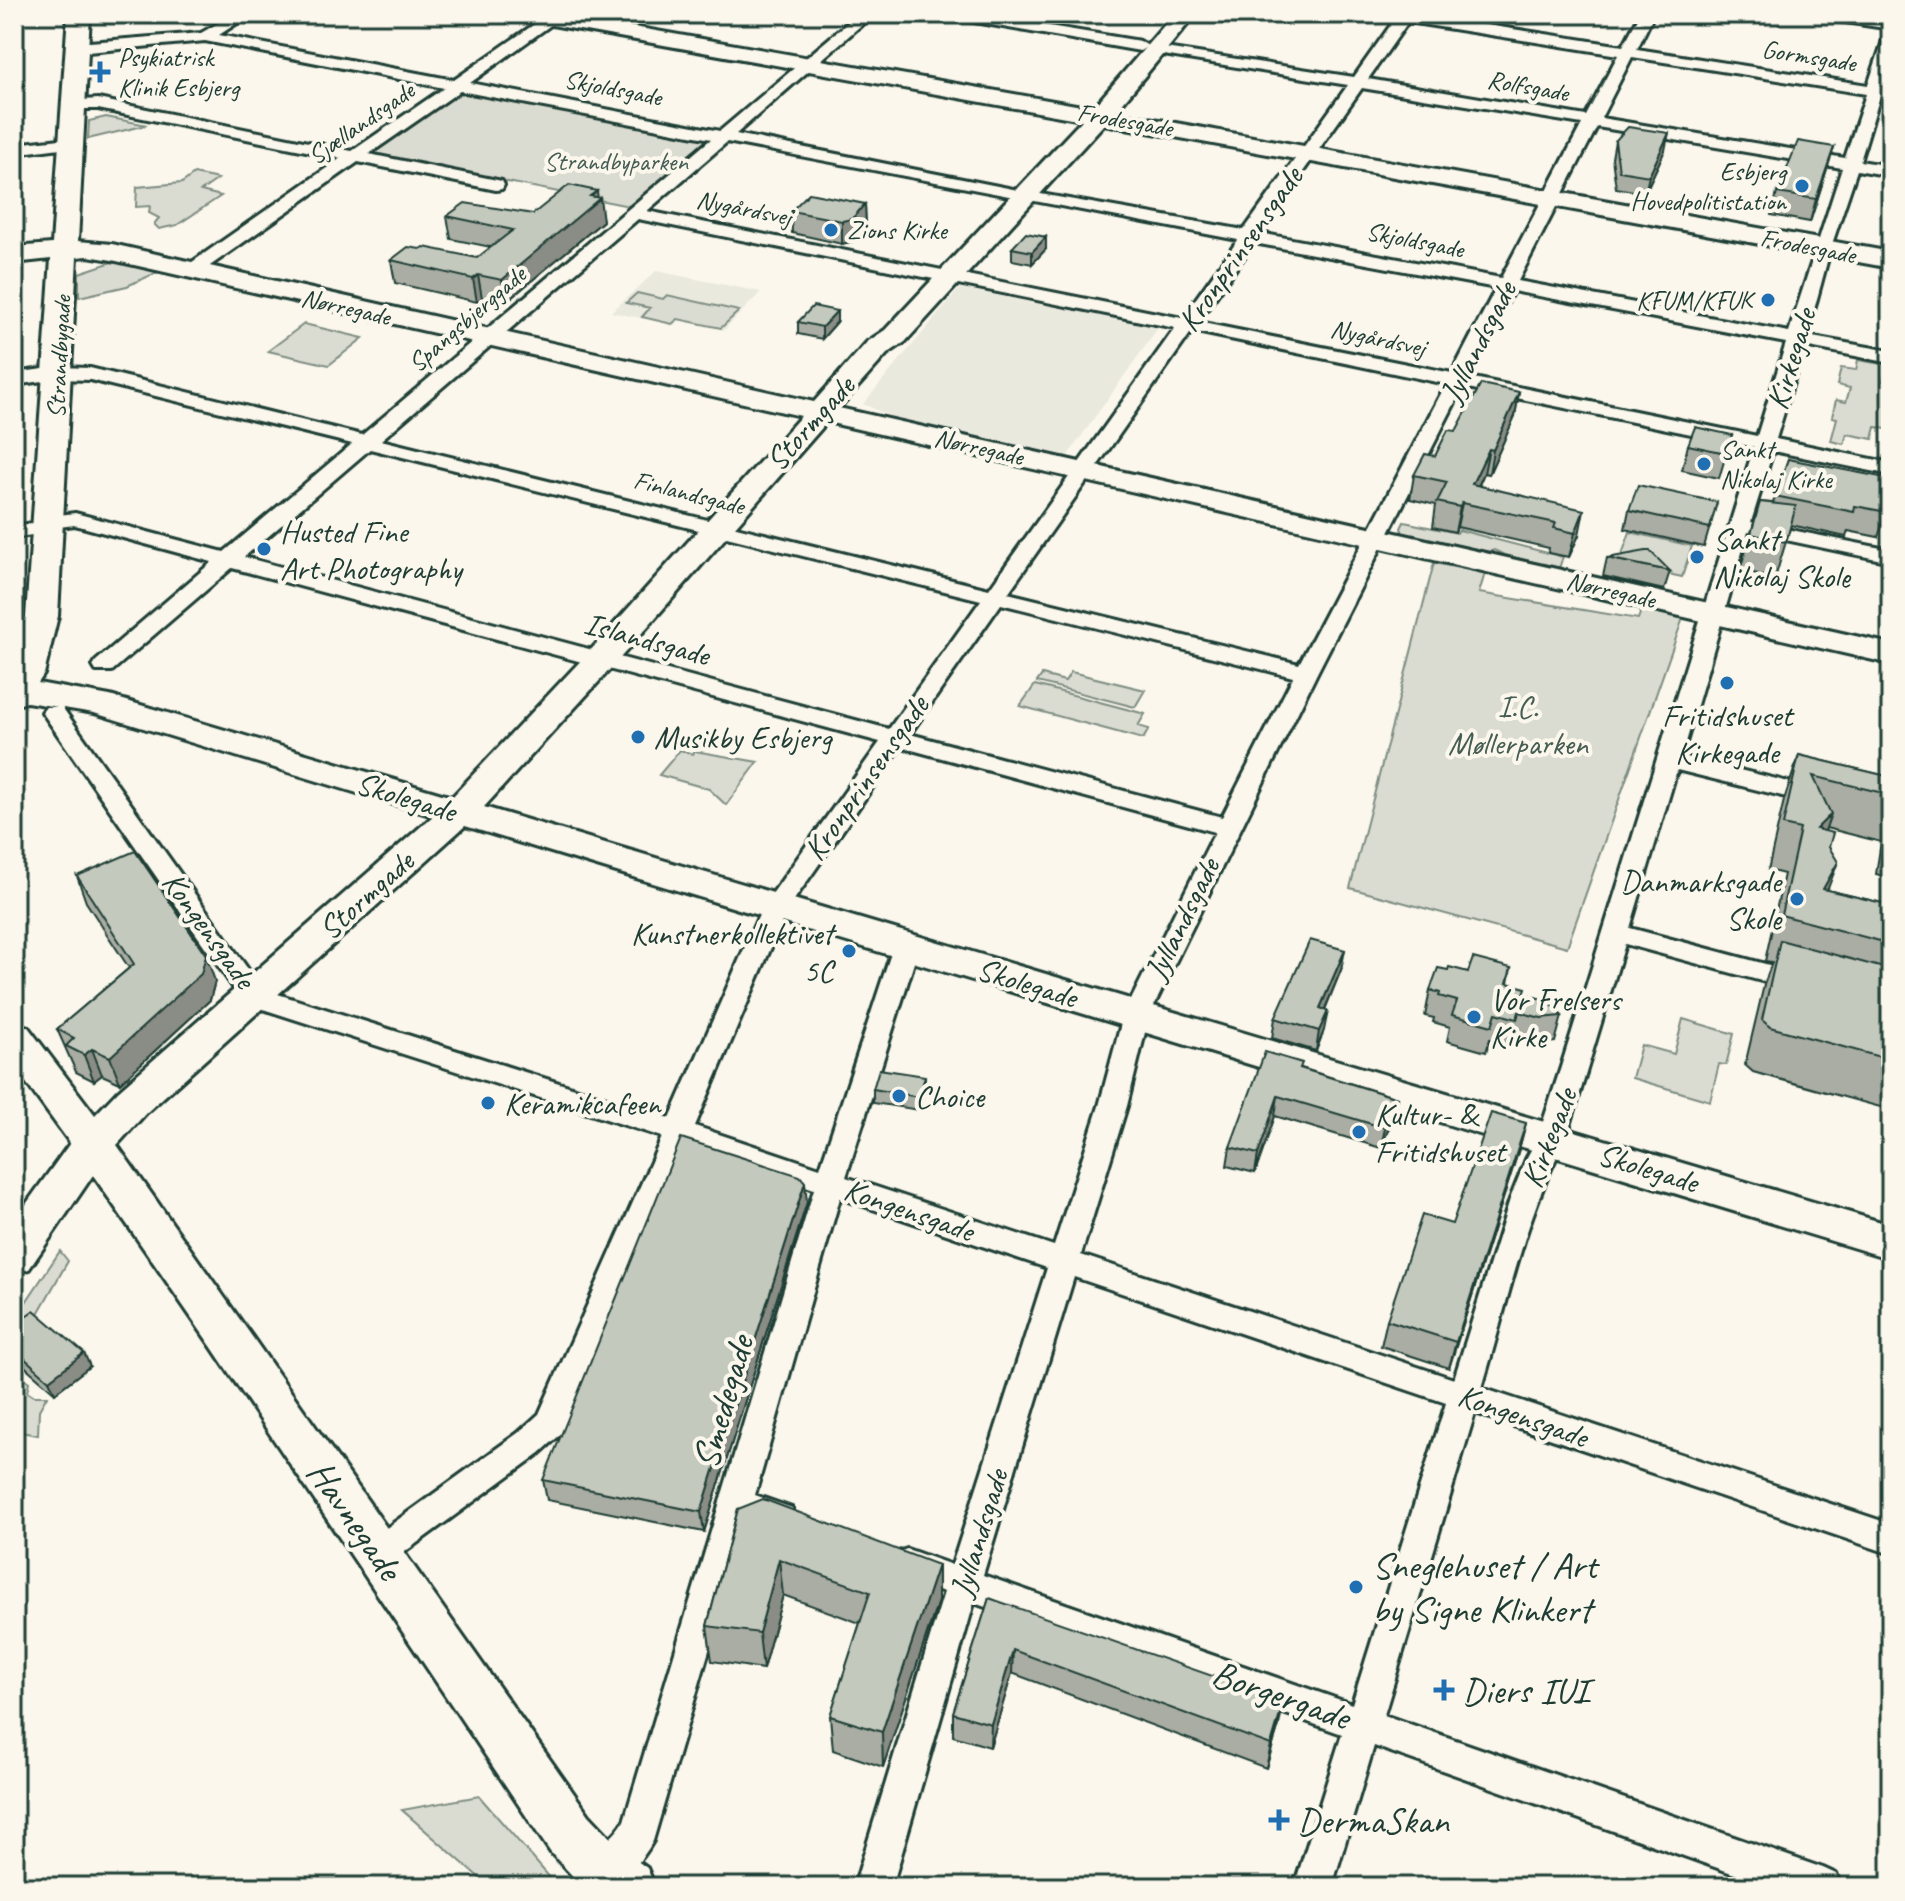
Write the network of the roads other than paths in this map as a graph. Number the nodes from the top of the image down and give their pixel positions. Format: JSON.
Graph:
{"nodes":[{"id":1,"x":79,"y":14,"type":"edge"},
{"id":2,"x":244,"y":14,"type":"edge"},
{"id":3,"x":524,"y":14,"type":"edge"},
{"id":4,"x":867,"y":14,"type":"edge"},
{"id":5,"x":951,"y":14,"type":"edge"},
{"id":6,"x":1169,"y":14,"type":"edge"},
{"id":7,"x":1185,"y":14,"type":"edge"},
{"id":8,"x":1647,"y":14,"type":"edge"},
{"id":9,"x":1819,"y":14,"type":"edge"},
{"id":10,"x":1399,"y":15,"type":"edge"},
{"id":11,"x":556,"y":16,"type":"edge"},
{"id":12,"x":1891,"y":25,"type":"edge"},
{"id":13,"x":205,"y":37,"type":"junction"},
{"id":14,"x":1891,"y":38,"type":"edge"},
{"id":15,"x":1148,"y":47,"type":"junction"},
{"id":16,"x":77,"y":48,"type":"junction"},
{"id":17,"x":1627,"y":52,"type":"junction"},
{"id":18,"x":808,"y":64,"type":"junction"},
{"id":19,"x":1356,"y":81,"type":"junction"},
{"id":20,"x":457,"y":85,"type":"junction"},
{"id":21,"x":1883,"y":92,"type":"edge"},
{"id":22,"x":73,"y":104,"type":"junction"},
{"id":23,"x":1090,"y":114,"type":"junction"},
{"id":24,"x":1593,"y":121,"type":"junction"},
{"id":25,"x":725,"y":136,"type":"junction"},
{"id":26,"x":70,"y":143,"type":"junction"},
{"id":27,"x":14,"y":149,"type":"edge"},
{"id":28,"x":1307,"y":153,"type":"junction"},
{"id":29,"x":355,"y":157,"type":"junction"},
{"id":30,"x":1850,"y":164,"type":"junction"},
{"id":31,"x":1891,"y":171,"type":"edge"},
{"id":32,"x":496,"y":185,"type":"dead end"},
{"id":33,"x":1017,"y":193,"type":"junction"},
{"id":34,"x":1553,"y":197,"type":"junction"},
{"id":35,"x":634,"y":213,"type":"junction"},
{"id":36,"x":1248,"y":235,"type":"junction"},
{"id":37,"x":1825,"y":246,"type":"junction"},
{"id":38,"x":66,"y":249,"type":"junction"},
{"id":39,"x":14,"y":255,"type":"edge"},
{"id":40,"x":1891,"y":258,"type":"edge"},
{"id":41,"x":191,"y":271,"type":"junction"},
{"id":42,"x":944,"y":275,"type":"junction"},
{"id":43,"x":1507,"y":284,"type":"junction"},
{"id":44,"x":1188,"y":324,"type":"junction"},
{"id":45,"x":487,"y":339,"type":"junction"},
{"id":46,"x":1797,"y":339,"type":"junction"},
{"id":47,"x":1891,"y":357,"type":"edge"},
{"id":48,"x":58,"y":373,"type":"junction"},
{"id":49,"x":14,"y":379,"type":"edge"},
{"id":50,"x":1459,"y":382,"type":"junction"},
{"id":51,"x":821,"y":412,"type":"junction"},
{"id":52,"x":366,"y":442,"type":"junction"},
{"id":53,"x":1765,"y":443,"type":"junction"},
{"id":54,"x":1891,"y":469,"type":"edge"},
{"id":55,"x":1082,"y":471,"type":"junction"},
{"id":56,"x":49,"y":524,"type":"junction"},
{"id":57,"x":1740,"y":524,"type":"junction"},
{"id":58,"x":717,"y":528,"type":"junction"},
{"id":59,"x":14,"y":532,"type":"edge"},
{"id":60,"x":1376,"y":537,"type":"junction"},
{"id":61,"x":1891,"y":556,"type":"edge"},
{"id":62,"x":228,"y":560,"type":"junction"},
{"id":63,"x":994,"y":596,"type":"junction"},
{"id":64,"x":1712,"y":613,"type":"junction"},
{"id":65,"x":1891,"y":654,"type":"edge"},
{"id":66,"x":601,"y":659,"type":"junction"},
{"id":67,"x":104,"y":666,"type":"dead end"},
{"id":68,"x":1306,"y":673,"type":"junction"},
{"id":69,"x":15,"y":699,"type":"edge"},
{"id":70,"x":54,"y":712,"type":"junction"},
{"id":71,"x":163,"y":724,"type":"junction"},
{"id":72,"x":893,"y":739,"type":"junction"},
{"id":73,"x":1669,"y":760,"type":"junction"},
{"id":74,"x":459,"y":812,"type":"junction"},
{"id":75,"x":1891,"y":815,"type":"edge"},
{"id":76,"x":1228,"y":827,"type":"junction"},
{"id":77,"x":775,"y":908,"type":"junction"},
{"id":78,"x":1616,"y":933,"type":"junction"},
{"id":79,"x":906,"y":947,"type":"junction"},
{"id":80,"x":1820,"y":988,"type":"edge"},
{"id":81,"x":253,"y":996,"type":"junction"},
{"id":82,"x":1136,"y":1016,"type":"junction"},
{"id":83,"x":14,"y":1037,"type":"edge"},
{"id":84,"x":677,"y":1134,"type":"junction"},
{"id":85,"x":1552,"y":1139,"type":"junction"},
{"id":86,"x":93,"y":1142,"type":"junction"},
{"id":87,"x":830,"y":1183,"type":"junction"},
{"id":88,"x":1891,"y":1242,"type":"edge"},
{"id":89,"x":14,"y":1257,"type":"edge"},
{"id":90,"x":1063,"y":1262,"type":"junction"},
{"id":91,"x":1465,"y":1396,"type":"junction"},
{"id":92,"x":738,"y":1503,"type":"junction"},
{"id":93,"x":810,"y":1529,"type":"edge"},
{"id":94,"x":1891,"y":1539,"type":"edge"},
{"id":95,"x":379,"y":1552,"type":"junction"},
{"id":96,"x":880,"y":1554,"type":"edge"},
{"id":97,"x":963,"y":1584,"type":"junction"},
{"id":98,"x":1363,"y":1723,"type":"junction"},
{"id":99,"x":616,"y":1878,"type":"edge"},
{"id":100,"x":873,"y":1887,"type":"edge"},
{"id":101,"x":1313,"y":1887,"type":"edge"},
{"id":102,"x":1823,"y":1887,"type":"edge"}],
"edges":[{"from":1,"to":16,"type":"street","name":"Strandbygade"},
{"from":2,"to":13,"type":"street"},
{"from":3,"to":11,"type":"street","name":"Frodesgade"},
{"from":4,"to":18,"type":"street","name":"Spangsbjerggade"},
{"from":5,"to":15,"type":"street","name":"Rolfsgade"},
{"from":6,"to":15,"type":"street","name":"Stormgade"},
{"from":7,"to":15,"type":"street","name":"Stormgade"},
{"from":8,"to":17,"type":"street","name":"Jyllandsgade"},
{"from":9,"to":12,"type":"street"},
{"from":10,"to":17,"type":"street","name":"Gormsgade"},
{"from":10,"to":19,"type":"street","name":"Kronprinsensgade"},
{"from":11,"to":18,"type":"street","name":"Frodesgade"},
{"from":11,"to":20,"type":"street","name":"Sjællandsgade"},
{"from":13,"to":16,"type":"street"},
{"from":13,"to":20,"type":"street","name":"Skjoldsgade"},
{"from":14,"to":21,"type":"street","name":"Kirkegade"},
{"from":15,"to":19,"type":"street","name":"Rolfsgade"},
{"from":15,"to":23,"type":"street","name":"Stormgade"},
{"from":16,"to":22,"type":"street","name":"Strandbygade"},
{"from":17,"to":21,"type":"street","name":"Gormsgade"},
{"from":17,"to":24,"type":"street","name":"Jyllandsgade"},
{"from":18,"to":23,"type":"street","name":"Frodesgade"},
{"from":18,"to":25,"type":"street","name":"Spangsbjerggade"},
{"from":19,"to":24,"type":"street","name":"Rolfsgade"},
{"from":19,"to":28,"type":"street","name":"Kronprinsensgade"},
{"from":20,"to":25,"type":"street","name":"Skjoldsgade"},
{"from":20,"to":29,"type":"street","name":"Sjællandsgade"},
{"from":21,"to":30,"type":"street","name":"Kirkegade"},
{"from":22,"to":26,"type":"street","name":"Strandbygade"},
{"from":22,"to":29,"type":"street"},
{"from":23,"to":28,"type":"street","name":"Frodesgade"},
{"from":23,"to":33,"type":"street","name":"Stormgade"},
{"from":24,"to":30,"type":"street","name":"Rolfsgade"},
{"from":24,"to":34,"type":"street","name":"Jyllandsgade"},
{"from":25,"to":33,"type":"street","name":"Skjoldsgade"},
{"from":25,"to":35,"type":"street","name":"Spangsbjerggade"},
{"from":26,"to":27,"type":"street"},
{"from":26,"to":38,"type":"street","name":"Strandbygade"},
{"from":28,"to":34,"type":"street","name":"Frodesgade"},
{"from":28,"to":36,"type":"street","name":"Kronprinsensgade"},
{"from":29,"to":32,"type":"street"},
{"from":29,"to":41,"type":"street","name":"Sjællandsgade"},
{"from":30,"to":31,"type":"street","name":"Rolfsgade"},
{"from":30,"to":37,"type":"street","name":"Kirkegade"},
{"from":33,"to":36,"type":"street","name":"Skjoldsgade"},
{"from":33,"to":42,"type":"street","name":"Stormgade"},
{"from":34,"to":37,"type":"street","name":"Frodesgade"},
{"from":34,"to":43,"type":"street","name":"Jyllandsgade"},
{"from":35,"to":42,"type":"street","name":"Nygårdsvej"},
{"from":35,"to":45,"type":"street","name":"Spangsbjerggade"},
{"from":36,"to":43,"type":"street","name":"Skjoldsgade"},
{"from":36,"to":44,"type":"street","name":"Kronprinsensgade"},
{"from":37,"to":40,"type":"street","name":"Frodesgade"},
{"from":37,"to":46,"type":"street","name":"Kirkegade"},
{"from":38,"to":39,"type":"street","name":"Nørregade"},
{"from":38,"to":41,"type":"street","name":"Nørregade"},
{"from":38,"to":48,"type":"street","name":"Strandbygade"},
{"from":41,"to":45,"type":"street","name":"Nørregade"},
{"from":42,"to":44,"type":"street","name":"Nygårdsvej"},
{"from":42,"to":51,"type":"street","name":"Stormgade"},
{"from":43,"to":46,"type":"street","name":"Skjoldsgade"},
{"from":43,"to":50,"type":"street","name":"Jyllandsgade"},
{"from":44,"to":50,"type":"street","name":"Nygårdsvej"},
{"from":44,"to":55,"type":"street","name":"Kronprinsensgade"},
{"from":45,"to":51,"type":"street","name":"Nørregade"},
{"from":45,"to":52,"type":"street","name":"Spangsbjerggade"},
{"from":46,"to":47,"type":"street","name":"Skjoldsgade"},
{"from":46,"to":53,"type":"street","name":"Kirkegade"},
{"from":48,"to":49,"type":"street","name":"Finlandsgade"},
{"from":48,"to":52,"type":"street","name":"Finlandsgade"},
{"from":48,"to":56,"type":"street","name":"Strandbygade"},
{"from":50,"to":53,"type":"street","name":"Nygårdsvej"},
{"from":50,"to":60,"type":"street","name":"Jyllandsgade"},
{"from":51,"to":55,"type":"street","name":"Nørregade"},
{"from":51,"to":58,"type":"street","name":"Stormgade"},
{"from":52,"to":58,"type":"street","name":"Finlandsgade"},
{"from":52,"to":62,"type":"street","name":"Spangsbjerggade"},
{"from":53,"to":54,"type":"street","name":"Nygårdsvej"},
{"from":53,"to":57,"type":"street","name":"Kirkegade"},
{"from":55,"to":60,"type":"street","name":"Nørregade"},
{"from":55,"to":63,"type":"street","name":"Kronprinsensgade"},
{"from":56,"to":59,"type":"street","name":"Islandsgade"},
{"from":56,"to":62,"type":"street","name":"Islandsgade"},
{"from":56,"to":69,"type":"street","name":"Strandbygade"},
{"from":57,"to":61,"type":"street"},
{"from":57,"to":64,"type":"street","name":"Kirkegade"},
{"from":58,"to":63,"type":"street","name":"Finlandsgade"},
{"from":58,"to":66,"type":"street","name":"Stormgade"},
{"from":60,"to":64,"type":"street","name":"Nørregade"},
{"from":60,"to":68,"type":"street","name":"Jyllandsgade"},
{"from":62,"to":66,"type":"street","name":"Islandsgade"},
{"from":62,"to":67,"type":"street","name":"Spangsbjerggade"},
{"from":63,"to":68,"type":"street","name":"Finlandsgade"},
{"from":63,"to":72,"type":"street","name":"Kronprinsensgade"},
{"from":64,"to":65,"type":"street","name":"Nørregade"},
{"from":64,"to":73,"type":"street","name":"Kirkegade"},
{"from":66,"to":72,"type":"street","name":"Islandsgade"},
{"from":66,"to":74,"type":"street","name":"Stormgade"},
{"from":68,"to":76,"type":"street","name":"Jyllandsgade"},
{"from":69,"to":70,"type":"street","name":"Skolegade"},
{"from":69,"to":71,"type":"street","name":"Skolegade"},
{"from":70,"to":71,"type":"street","name":"Skolegade"},
{"from":70,"to":81,"type":"street","name":"Kongensgade"},
{"from":71,"to":74,"type":"street","name":"Skolegade"},
{"from":72,"to":76,"type":"street","name":"Islandsgade"},
{"from":72,"to":77,"type":"street","name":"Kronprinsensgade"},
{"from":73,"to":75,"type":"street"},
{"from":73,"to":78,"type":"street","name":"Kirkegade"},
{"from":74,"to":77,"type":"street","name":"Skolegade"},
{"from":74,"to":81,"type":"street","name":"Stormgade"},
{"from":76,"to":82,"type":"street","name":"Jyllandsgade"},
{"from":77,"to":79,"type":"street","name":"Skolegade"},
{"from":77,"to":84,"type":"street","name":"Kronprinsensgade"},
{"from":78,"to":80,"type":"street"},
{"from":78,"to":85,"type":"street","name":"Kirkegade"},
{"from":79,"to":82,"type":"street","name":"Skolegade"},
{"from":79,"to":87,"type":"street","name":"Smedegade"},
{"from":81,"to":84,"type":"street","name":"Kongensgade"},
{"from":81,"to":86,"type":"street","name":"Stormgade"},
{"from":82,"to":85,"type":"street","name":"Skolegade"},
{"from":82,"to":90,"type":"street","name":"Jyllandsgade"},
{"from":83,"to":86,"type":"street"},
{"from":84,"to":87,"type":"street","name":"Kongensgade"},
{"from":84,"to":95,"type":"street","name":"Kronprinsensgade"},
{"from":85,"to":88,"type":"street","name":"Skolegade"},
{"from":85,"to":91,"type":"street","name":"Kirkegade"},
{"from":86,"to":89,"type":"street","name":"Stormgade"},
{"from":86,"to":95,"type":"street","name":"Havnegade"},
{"from":87,"to":90,"type":"street","name":"Kongensgade"},
{"from":87,"to":92,"type":"street","name":"Smedegade"},
{"from":90,"to":91,"type":"street","name":"Kongensgade"},
{"from":90,"to":97,"type":"street","name":"Jyllandsgade"},
{"from":91,"to":94,"type":"street","name":"Kongensgade"},
{"from":91,"to":98,"type":"street","name":"Kirkegade"},
{"from":92,"to":93,"type":"street"},
{"from":92,"to":99,"type":"street","name":"Smedegade"},
{"from":95,"to":99,"type":"street","name":"Havnegade"},
{"from":96,"to":97,"type":"street","name":"Borgergade"},
{"from":97,"to":98,"type":"street","name":"Borgergade"},
{"from":97,"to":100,"type":"street","name":"Jyllandsgade"},
{"from":98,"to":101,"type":"street","name":"Kirkegade"},
{"from":98,"to":102,"type":"street","name":"Borgergade"}]}
